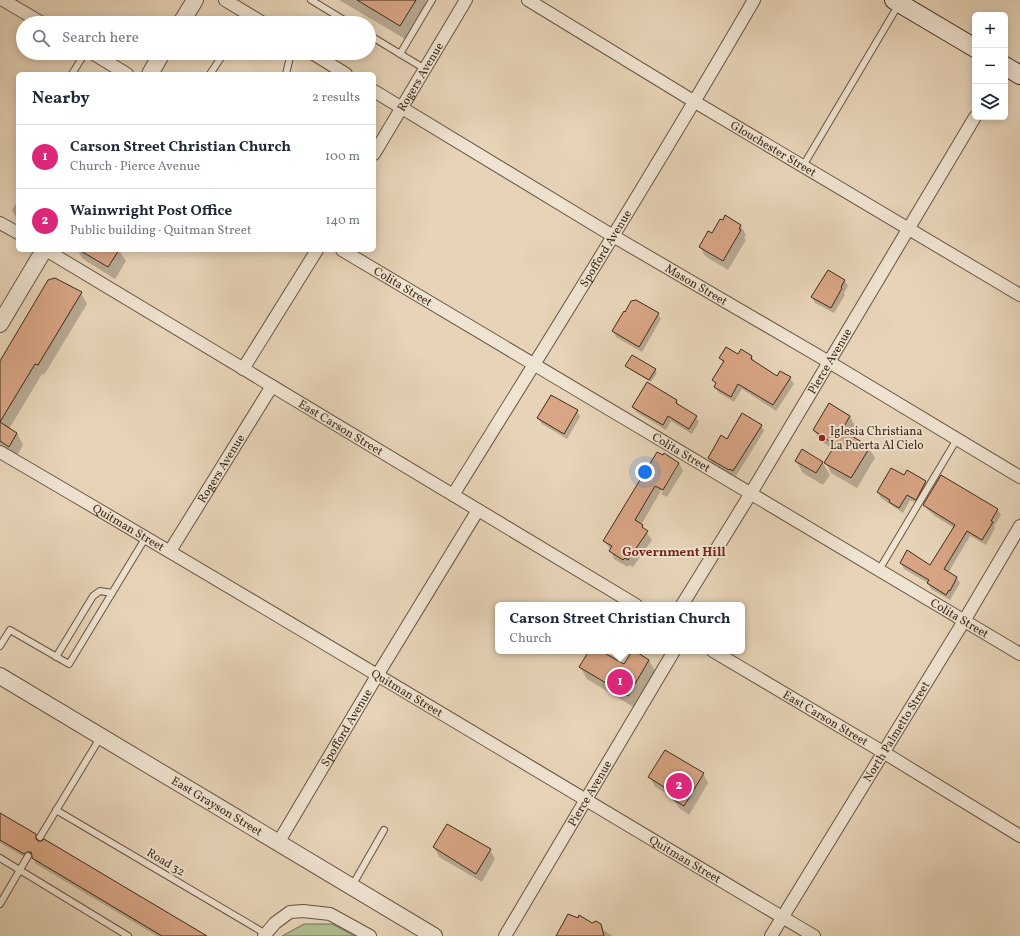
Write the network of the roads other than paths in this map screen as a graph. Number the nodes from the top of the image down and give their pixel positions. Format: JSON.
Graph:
{"nodes":[{"id":1,"x":3,"y":0,"type":"edge"},
{"id":2,"x":195,"y":0,"type":"edge"},
{"id":3,"x":225,"y":0,"type":"edge"},
{"id":4,"x":311,"y":0,"type":"edge"},
{"id":5,"x":432,"y":0,"type":"edge"},
{"id":6,"x":466,"y":0,"type":"edge"},
{"id":7,"x":528,"y":0,"type":"edge"},
{"id":8,"x":754,"y":0,"type":"edge"},
{"id":9,"x":897,"y":2,"type":"edge"},
{"id":10,"x":30,"y":16,"type":"edge"},
{"id":11,"x":185,"y":16,"type":"edge"},
{"id":12,"x":243,"y":16,"type":"edge"},
{"id":13,"x":337,"y":16,"type":"edge"},
{"id":14,"x":376,"y":39,"type":"edge"},
{"id":15,"x":972,"y":46,"type":"edge"},
{"id":16,"x":400,"y":54,"type":"junction"},
{"id":17,"x":81,"y":60,"type":"edge"},
{"id":18,"x":104,"y":60,"type":"edge"},
{"id":19,"x":158,"y":60,"type":"edge"},
{"id":20,"x":219,"y":60,"type":"edge"},
{"id":21,"x":289,"y":60,"type":"edge"},
{"id":22,"x":323,"y":60,"type":"edge"},
{"id":23,"x":425,"y":69,"type":"junction"},
{"id":24,"x":1008,"y":69,"type":"edge"},
{"id":25,"x":73,"y":72,"type":"edge"},
{"id":26,"x":124,"y":72,"type":"edge"},
{"id":27,"x":151,"y":72,"type":"edge"},
{"id":28,"x":211,"y":72,"type":"edge"},
{"id":29,"x":286,"y":72,"type":"edge"},
{"id":30,"x":343,"y":72,"type":"edge"},
{"id":31,"x":1020,"y":75,"type":"edge"},
{"id":32,"x":376,"y":92,"type":"edge"},
{"id":33,"x":695,"y":102,"type":"junction"},
{"id":34,"x":402,"y":108,"type":"junction"},
{"id":35,"x":973,"y":120,"type":"edge"},
{"id":36,"x":376,"y":151,"type":"edge"},
{"id":37,"x":803,"y":166,"type":"junction"},
{"id":38,"x":0,"y":223,"type":"edge"},
{"id":39,"x":909,"y":229,"type":"junction"},
{"id":40,"x":16,"y":232,"type":"edge"},
{"id":41,"x":613,"y":236,"type":"junction"},
{"id":42,"x":44,"y":252,"type":"edge"},
{"id":43,"x":48,"y":252,"type":"edge"},
{"id":44,"x":316,"y":252,"type":"edge"},
{"id":45,"x":345,"y":252,"type":"edge"},
{"id":46,"x":1020,"y":295,"type":"edge"},
{"id":47,"x":0,"y":324,"type":"edge"},
{"id":48,"x":829,"y":362,"type":"junction"},
{"id":49,"x":534,"y":365,"type":"junction"},
{"id":50,"x":243,"y":369,"type":"junction"},
{"id":51,"x":272,"y":386,"type":"junction"},
{"id":52,"x":957,"y":439,"type":"junction"},
{"id":53,"x":0,"y":452,"type":"edge"},
{"id":54,"x":1020,"y":477,"type":"edge"},
{"id":55,"x":751,"y":493,"type":"junction"},
{"id":56,"x":453,"y":495,"type":"junction"},
{"id":57,"x":478,"y":510,"type":"junction"},
{"id":58,"x":1020,"y":526,"type":"edge"},
{"id":59,"x":146,"y":537,"type":"junction"},
{"id":60,"x":170,"y":551,"type":"junction"},
{"id":61,"x":879,"y":570,"type":"junction"},
{"id":62,"x":112,"y":593,"type":"junction"},
{"id":63,"x":631,"y":602,"type":"edge"},
{"id":64,"x":684,"y":602,"type":"edge"},
{"id":65,"x":964,"y":621,"type":"junction"},
{"id":66,"x":0,"y":646,"type":"edge"},
{"id":67,"x":672,"y":654,"type":"edge"},
{"id":68,"x":718,"y":654,"type":"edge"},
{"id":69,"x":1020,"y":654,"type":"edge"},
{"id":70,"x":56,"y":657,"type":"junction"},
{"id":71,"x":378,"y":674,"type":"junction"},
{"id":72,"x":0,"y":676,"type":"edge"},
{"id":73,"x":101,"y":736,"type":"junction"},
{"id":74,"x":883,"y":752,"type":"junction"},
{"id":75,"x":586,"y":801,"type":"junction"},
{"id":76,"x":56,"y":810,"type":"junction"},
{"id":77,"x":384,"y":830,"type":"dead end"},
{"id":78,"x":40,"y":836,"type":"dead end"},
{"id":79,"x":1020,"y":836,"type":"edge"},
{"id":80,"x":278,"y":843,"type":"junction"},
{"id":81,"x":28,"y":856,"type":"dead end"},
{"id":82,"x":0,"y":858,"type":"edge"},
{"id":83,"x":20,"y":870,"type":"junction"},
{"id":84,"x":351,"y":887,"type":"junction"},
{"id":85,"x":0,"y":904,"type":"edge"},
{"id":86,"x":783,"y":917,"type":"junction"},
{"id":87,"x":265,"y":935,"type":"edge"},
{"id":88,"x":128,"y":936,"type":"edge"},
{"id":89,"x":370,"y":936,"type":"edge"},
{"id":90,"x":434,"y":936,"type":"edge"},
{"id":91,"x":505,"y":936,"type":"edge"},
{"id":92,"x":771,"y":936,"type":"edge"},
{"id":93,"x":814,"y":936,"type":"edge"}],
"edges":[{"from":1,"to":10,"type":"street"},
{"from":2,"to":11,"type":"street"},
{"from":3,"to":12,"type":"street"},
{"from":4,"to":13,"type":"lane"},
{"from":5,"to":16,"type":"lane"},
{"from":6,"to":23,"type":"street","name":"Rogers Avenue"},
{"from":7,"to":33,"type":"street","name":"Glouchester Street"},
{"from":8,"to":33,"type":"street","name":"Spofford Avenue"},
{"from":9,"to":15,"type":"main road"},
{"from":9,"to":37,"type":"lane"},
{"from":14,"to":16,"type":"lane"},
{"from":16,"to":23,"type":"lane"},
{"from":17,"to":25,"type":"lane"},
{"from":18,"to":26,"type":"street"},
{"from":19,"to":27,"type":"street"},
{"from":20,"to":28,"type":"lane"},
{"from":21,"to":29,"type":"lane"},
{"from":22,"to":30,"type":"street"},
{"from":23,"to":34,"type":"street","name":"Rogers Avenue"},
{"from":24,"to":31,"type":"main road"},
{"from":32,"to":34,"type":"street","name":"Mason Street"},
{"from":33,"to":37,"type":"street","name":"Glouchester Street"},
{"from":33,"to":41,"type":"street","name":"Spofford Avenue"},
{"from":34,"to":36,"type":"street","name":"Rogers Avenue"},
{"from":34,"to":41,"type":"street","name":"Mason Street"},
{"from":35,"to":39,"type":"street","name":"Pierce Avenue"},
{"from":37,"to":39,"type":"street","name":"Glouchester Street"},
{"from":38,"to":40,"type":"street"},
{"from":39,"to":46,"type":"street","name":"Glouchester Street"},
{"from":39,"to":48,"type":"street","name":"Pierce Avenue"},
{"from":41,"to":48,"type":"street","name":"Mason Street"},
{"from":41,"to":49,"type":"street","name":"Spofford Avenue"},
{"from":42,"to":47,"type":"street"},
{"from":43,"to":50,"type":"street","name":"East Carson Street"},
{"from":44,"to":50,"type":"street"},
{"from":45,"to":49,"type":"street","name":"Colita Street"},
{"from":48,"to":52,"type":"street","name":"Mason Street"},
{"from":48,"to":55,"type":"street","name":"Pierce Avenue"},
{"from":49,"to":55,"type":"street","name":"Colita Street"},
{"from":49,"to":56,"type":"street","name":"Spofford Avenue"},
{"from":50,"to":51,"type":"street","name":"East Carson Street"},
{"from":51,"to":56,"type":"street","name":"East Carson Street"},
{"from":51,"to":60,"type":"street","name":"Rogers Avenue"},
{"from":52,"to":54,"type":"street","name":"Mason Street"},
{"from":52,"to":61,"type":"lane"},
{"from":53,"to":59,"type":"street","name":"Quitman Street"},
{"from":55,"to":61,"type":"street","name":"Colita Street"},
{"from":55,"to":64,"type":"street","name":"Pierce Avenue"},
{"from":56,"to":57,"type":"street","name":"East Carson Street"},
{"from":57,"to":63,"type":"street","name":"East Carson Street"},
{"from":57,"to":71,"type":"street","name":"Spofford Avenue"},
{"from":58,"to":65,"type":"street","name":"North Palmetto Street"},
{"from":59,"to":60,"type":"street","name":"Quitman Street"},
{"from":59,"to":62,"type":"lane"},
{"from":60,"to":71,"type":"street","name":"Quitman Street"},
{"from":61,"to":65,"type":"street","name":"Colita Street"},
{"from":62,"to":70,"type":"lane"},
{"from":62,"to":70,"type":"lane"},
{"from":65,"to":69,"type":"street","name":"Colita Street"},
{"from":65,"to":74,"type":"street","name":"North Palmetto Street"},
{"from":66,"to":70,"type":"lane"},
{"from":67,"to":75,"type":"street","name":"Pierce Avenue"},
{"from":68,"to":74,"type":"street","name":"East Carson Street"},
{"from":71,"to":75,"type":"street","name":"Quitman Street"},
{"from":71,"to":80,"type":"street","name":"Spofford Avenue"},
{"from":72,"to":73,"type":"street","name":"East Grayson Street"},
{"from":73,"to":76,"type":"lane"},
{"from":73,"to":80,"type":"street","name":"East Grayson Street"},
{"from":74,"to":79,"type":"street","name":"East Carson Street"},
{"from":74,"to":86,"type":"street","name":"North Palmetto Street"},
{"from":75,"to":86,"type":"street","name":"Quitman Street"},
{"from":75,"to":91,"type":"street","name":"Pierce Avenue"},
{"from":76,"to":78,"type":"lane"},
{"from":76,"to":87,"type":"lane","name":"Road 32"},
{"from":77,"to":84,"type":"lane"},
{"from":80,"to":84,"type":"street","name":"East Grayson Street"},
{"from":81,"to":83,"type":"lane"},
{"from":82,"to":83,"type":"lane"},
{"from":83,"to":85,"type":"lane"},
{"from":83,"to":88,"type":"lane"},
{"from":84,"to":90,"type":"street","name":"East Grayson Street"},
{"from":86,"to":92,"type":"street","name":"North Palmetto Street"},
{"from":86,"to":93,"type":"street","name":"Quitman Street"},
{"from":87,"to":89,"type":"street"}]}
